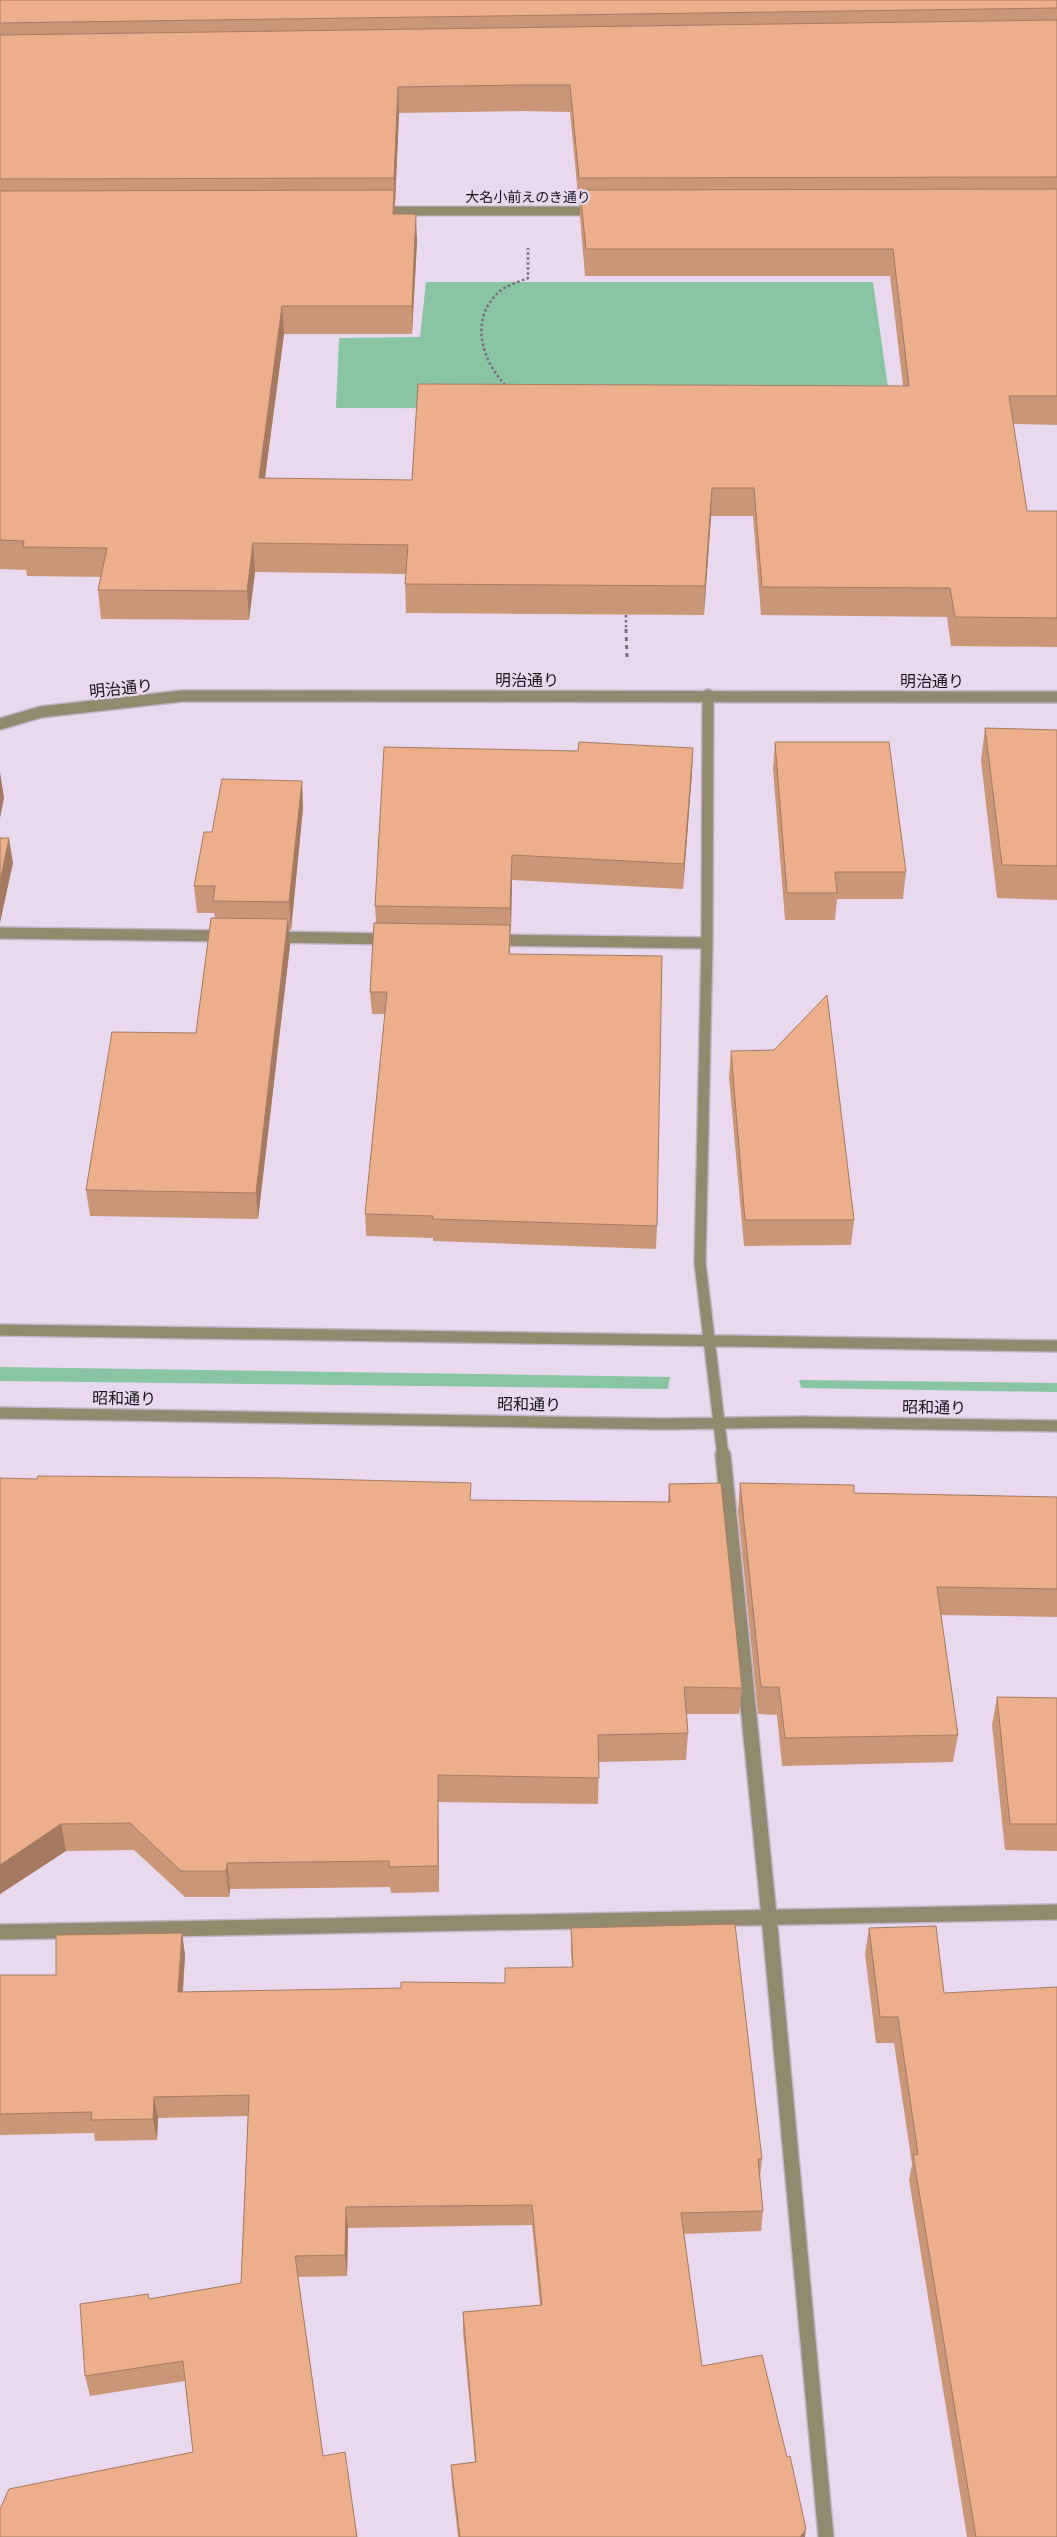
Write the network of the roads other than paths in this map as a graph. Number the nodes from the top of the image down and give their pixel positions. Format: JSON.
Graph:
{"nodes":[{"id":1,"x":608,"y":210,"type":"edge"},
{"id":2,"x":369,"y":211,"type":"edge"},
{"id":3,"x":708,"y":695,"type":"junction"},
{"id":4,"x":1057,"y":697,"type":"edge"},
{"id":5,"x":0,"y":724,"type":"edge"},
{"id":6,"x":0,"y":933,"type":"edge"},
{"id":7,"x":239,"y":937,"type":"edge"},
{"id":8,"x":259,"y":937,"type":"edge"},
{"id":9,"x":398,"y":939,"type":"edge"},
{"id":10,"x":488,"y":940,"type":"edge"},
{"id":11,"x":707,"y":943,"type":"junction"},
{"id":12,"x":0,"y":1330,"type":"edge"},
{"id":13,"x":709,"y":1341,"type":"junction"},
{"id":14,"x":1057,"y":1346,"type":"edge"},
{"id":15,"x":0,"y":1413,"type":"edge"},
{"id":16,"x":719,"y":1424,"type":"junction"},
{"id":17,"x":1057,"y":1426,"type":"edge"},
{"id":18,"x":1057,"y":1912,"type":"edge"},
{"id":19,"x":769,"y":1916,"type":"junction"},
{"id":20,"x":0,"y":1932,"type":"edge"},
{"id":21,"x":826,"y":2537,"type":"edge"}],
"edges":[{"from":1,"to":2,"type":"street","name":"大名小前えのき通り"},
{"from":3,"to":4,"type":"street","name":"明治通り"},
{"from":3,"to":5,"type":"street","name":"明治通り"},
{"from":3,"to":11,"type":"street"},
{"from":6,"to":7,"type":"street"},
{"from":8,"to":9,"type":"street"},
{"from":10,"to":11,"type":"street"},
{"from":11,"to":13,"type":"street"},
{"from":12,"to":13,"type":"street"},
{"from":13,"to":14,"type":"street"},
{"from":13,"to":16,"type":"street"},
{"from":15,"to":16,"type":"street","name":"昭和通り"},
{"from":16,"to":17,"type":"street","name":"昭和通り"},
{"from":16,"to":19,"type":"street"},
{"from":18,"to":19,"type":"street"},
{"from":19,"to":20,"type":"street"},
{"from":19,"to":21,"type":"street"}]}
